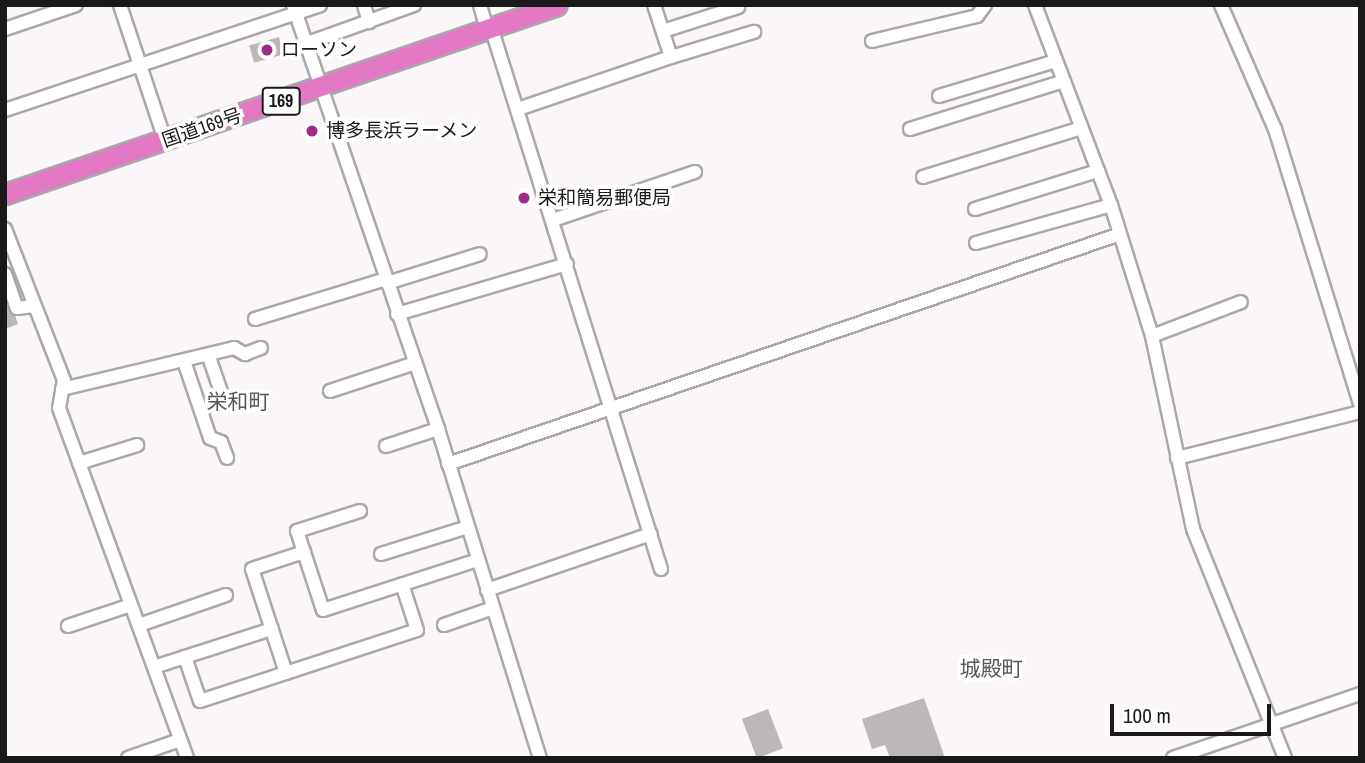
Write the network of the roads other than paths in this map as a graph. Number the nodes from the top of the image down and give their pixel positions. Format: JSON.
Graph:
{"nodes":[{"id":1,"x":76,"y":5,"type":"edge"},
{"id":2,"x":120,"y":5,"type":"edge"},
{"id":3,"x":320,"y":5,"type":"edge"},
{"id":4,"x":364,"y":5,"type":"edge"},
{"id":5,"x":414,"y":5,"type":"edge"},
{"id":6,"x":480,"y":5,"type":"edge"},
{"id":7,"x":557,"y":5,"type":"edge"},
{"id":8,"x":654,"y":5,"type":"edge"},
{"id":9,"x":985,"y":5,"type":"edge"},
{"id":10,"x":1035,"y":5,"type":"edge"},
{"id":11,"x":1221,"y":5,"type":"edge"},
{"id":12,"x":738,"y":7,"type":"dead end"},
{"id":13,"x":51,"y":9,"type":"edge"},
{"id":14,"x":294,"y":10,"type":"edge"},
{"id":15,"x":369,"y":22,"type":"junction"},
{"id":16,"x":489,"y":28,"type":"junction"},
{"id":17,"x":5,"y":29,"type":"edge"},
{"id":18,"x":663,"y":31,"type":"junction"},
{"id":19,"x":754,"y":32,"type":"dead end"},
{"id":20,"x":872,"y":41,"type":"dead end"},
{"id":21,"x":305,"y":44,"type":"junction"},
{"id":22,"x":671,"y":57,"type":"junction"},
{"id":23,"x":1056,"y":61,"type":"junction"},
{"id":24,"x":140,"y":65,"type":"junction"},
{"id":25,"x":1064,"y":81,"type":"junction"},
{"id":26,"x":320,"y":88,"type":"junction"},
{"id":27,"x":939,"y":96,"type":"dead end"},
{"id":28,"x":518,"y":109,"type":"junction"},
{"id":29,"x":5,"y":110,"type":"edge"},
{"id":30,"x":910,"y":128,"type":"dead end"},
{"id":31,"x":1082,"y":128,"type":"junction"},
{"id":32,"x":165,"y":140,"type":"junction"},
{"id":33,"x":1098,"y":171,"type":"junction"},
{"id":34,"x":695,"y":172,"type":"dead end"},
{"id":35,"x":923,"y":177,"type":"dead end"},
{"id":36,"x":5,"y":194,"type":"edge"},
{"id":37,"x":1111,"y":205,"type":"junction"},
{"id":38,"x":975,"y":209,"type":"dead end"},
{"id":39,"x":554,"y":220,"type":"junction"},
{"id":40,"x":5,"y":229,"type":"edge"},
{"id":41,"x":1120,"y":234,"type":"junction"},
{"id":42,"x":976,"y":243,"type":"dead end"},
{"id":43,"x":480,"y":254,"type":"dead end"},
{"id":44,"x":567,"y":264,"type":"junction"},
{"id":45,"x":5,"y":274,"type":"edge"},
{"id":46,"x":387,"y":281,"type":"junction"},
{"id":47,"x":1241,"y":302,"type":"dead end"},
{"id":48,"x":34,"y":306,"type":"junction"},
{"id":49,"x":397,"y":314,"type":"junction"},
{"id":50,"x":255,"y":318,"type":"dead end"},
{"id":51,"x":1152,"y":336,"type":"junction"},
{"id":52,"x":261,"y":348,"type":"dead end"},
{"id":53,"x":209,"y":357,"type":"junction"},
{"id":54,"x":415,"y":363,"type":"junction"},
{"id":55,"x":185,"y":364,"type":"junction"},
{"id":56,"x":62,"y":389,"type":"junction"},
{"id":57,"x":221,"y":391,"type":"dead end"},
{"id":58,"x":330,"y":391,"type":"dead end"},
{"id":59,"x":1360,"y":403,"type":"edge"},
{"id":60,"x":612,"y":408,"type":"junction"},
{"id":61,"x":1360,"y":412,"type":"edge"},
{"id":62,"x":438,"y":429,"type":"junction"},
{"id":63,"x":137,"y":445,"type":"dead end"},
{"id":64,"x":386,"y":446,"type":"dead end"},
{"id":65,"x":227,"y":458,"type":"dead end"},
{"id":66,"x":1177,"y":458,"type":"junction"},
{"id":67,"x":79,"y":463,"type":"junction"},
{"id":68,"x":448,"y":464,"type":"junction"},
{"id":69,"x":360,"y":511,"type":"dead end"},
{"id":70,"x":468,"y":527,"type":"junction"},
{"id":71,"x":651,"y":534,"type":"junction"},
{"id":72,"x":304,"y":552,"type":"junction"},
{"id":73,"x":381,"y":554,"type":"dead end"},
{"id":74,"x":478,"y":560,"type":"junction"},
{"id":75,"x":661,"y":569,"type":"dead end"},
{"id":76,"x":402,"y":584,"type":"junction"},
{"id":77,"x":488,"y":590,"type":"junction"},
{"id":78,"x":226,"y":595,"type":"dead end"},
{"id":79,"x":131,"y":605,"type":"junction"},
{"id":80,"x":493,"y":608,"type":"junction"},
{"id":81,"x":139,"y":625,"type":"junction"},
{"id":82,"x":444,"y":625,"type":"dead end"},
{"id":83,"x":68,"y":626,"type":"dead end"},
{"id":84,"x":272,"y":629,"type":"junction"},
{"id":85,"x":185,"y":657,"type":"junction"},
{"id":86,"x":154,"y":667,"type":"junction"},
{"id":87,"x":286,"y":673,"type":"junction"},
{"id":88,"x":1360,"y":694,"type":"edge"},
{"id":89,"x":1272,"y":725,"type":"junction"},
{"id":90,"x":180,"y":740,"type":"junction"},
{"id":91,"x":128,"y":758,"type":"edge"},
{"id":92,"x":187,"y":758,"type":"edge"},
{"id":93,"x":540,"y":758,"type":"edge"},
{"id":94,"x":1173,"y":758,"type":"edge"},
{"id":95,"x":1285,"y":758,"type":"edge"}],
"edges":[{"from":1,"to":13,"type":"street"},
{"from":2,"to":24,"type":"street"},
{"from":3,"to":14,"type":"street"},
{"from":4,"to":15,"type":"street"},
{"from":5,"to":15,"type":"street"},
{"from":6,"to":16,"type":"street"},
{"from":7,"to":16,"type":"highway","name":"国道169号","number":"169"},
{"from":8,"to":18,"type":"street"},
{"from":9,"to":20,"type":"street"},
{"from":10,"to":23,"type":"street"},
{"from":11,"to":59,"type":"street"},
{"from":12,"to":18,"type":"street"},
{"from":13,"to":17,"type":"street"},
{"from":14,"to":21,"type":"street"},
{"from":14,"to":24,"type":"street"},
{"from":15,"to":21,"type":"street"},
{"from":16,"to":26,"type":"highway","name":"国道169号","number":"169"},
{"from":16,"to":28,"type":"street"},
{"from":18,"to":22,"type":"street"},
{"from":19,"to":22,"type":"street"},
{"from":21,"to":26,"type":"street"},
{"from":22,"to":28,"type":"street"},
{"from":23,"to":25,"type":"street"},
{"from":23,"to":27,"type":"street"},
{"from":24,"to":29,"type":"street"},
{"from":24,"to":32,"type":"street"},
{"from":25,"to":30,"type":"street"},
{"from":25,"to":31,"type":"street"},
{"from":26,"to":32,"type":"highway","name":"国道169号","number":"169"},
{"from":26,"to":46,"type":"street"},
{"from":28,"to":39,"type":"street"},
{"from":31,"to":33,"type":"street"},
{"from":31,"to":35,"type":"street"},
{"from":32,"to":36,"type":"highway","name":"国道169号","number":"169"},
{"from":33,"to":37,"type":"street"},
{"from":33,"to":38,"type":"street"},
{"from":34,"to":39,"type":"street"},
{"from":37,"to":41,"type":"street"},
{"from":37,"to":42,"type":"street"},
{"from":39,"to":44,"type":"street"},
{"from":40,"to":48,"type":"street"},
{"from":41,"to":51,"type":"street"},
{"from":41,"to":60,"type":"street"},
{"from":43,"to":46,"type":"street"},
{"from":44,"to":49,"type":"street"},
{"from":44,"to":60,"type":"street"},
{"from":45,"to":48,"type":"street"},
{"from":46,"to":49,"type":"street"},
{"from":46,"to":50,"type":"street"},
{"from":47,"to":51,"type":"street"},
{"from":48,"to":56,"type":"street"},
{"from":49,"to":54,"type":"street"},
{"from":51,"to":66,"type":"street"},
{"from":52,"to":53,"type":"street"},
{"from":53,"to":55,"type":"street"},
{"from":53,"to":57,"type":"street"},
{"from":54,"to":58,"type":"street"},
{"from":54,"to":62,"type":"street"},
{"from":55,"to":56,"type":"street"},
{"from":55,"to":65,"type":"street"},
{"from":56,"to":67,"type":"street"},
{"from":60,"to":68,"type":"street"},
{"from":60,"to":71,"type":"street"},
{"from":61,"to":66,"type":"street"},
{"from":62,"to":64,"type":"street"},
{"from":62,"to":68,"type":"street"},
{"from":63,"to":67,"type":"street"},
{"from":66,"to":89,"type":"street"},
{"from":67,"to":79,"type":"street"},
{"from":68,"to":70,"type":"street"},
{"from":69,"to":72,"type":"street"},
{"from":70,"to":73,"type":"street"},
{"from":70,"to":74,"type":"street"},
{"from":71,"to":75,"type":"street"},
{"from":71,"to":77,"type":"street"},
{"from":72,"to":76,"type":"street"},
{"from":72,"to":84,"type":"street"},
{"from":74,"to":76,"type":"street"},
{"from":74,"to":77,"type":"street"},
{"from":76,"to":87,"type":"street"},
{"from":77,"to":80,"type":"street"},
{"from":78,"to":81,"type":"street"},
{"from":79,"to":81,"type":"street"},
{"from":79,"to":83,"type":"street"},
{"from":80,"to":82,"type":"street"},
{"from":80,"to":93,"type":"street"},
{"from":81,"to":86,"type":"street"},
{"from":84,"to":85,"type":"street"},
{"from":84,"to":87,"type":"street"},
{"from":85,"to":86,"type":"street"},
{"from":85,"to":87,"type":"street"},
{"from":86,"to":90,"type":"street"},
{"from":88,"to":89,"type":"street"},
{"from":89,"to":94,"type":"street"},
{"from":89,"to":95,"type":"street"},
{"from":90,"to":91,"type":"street"},
{"from":90,"to":92,"type":"street"}]}
